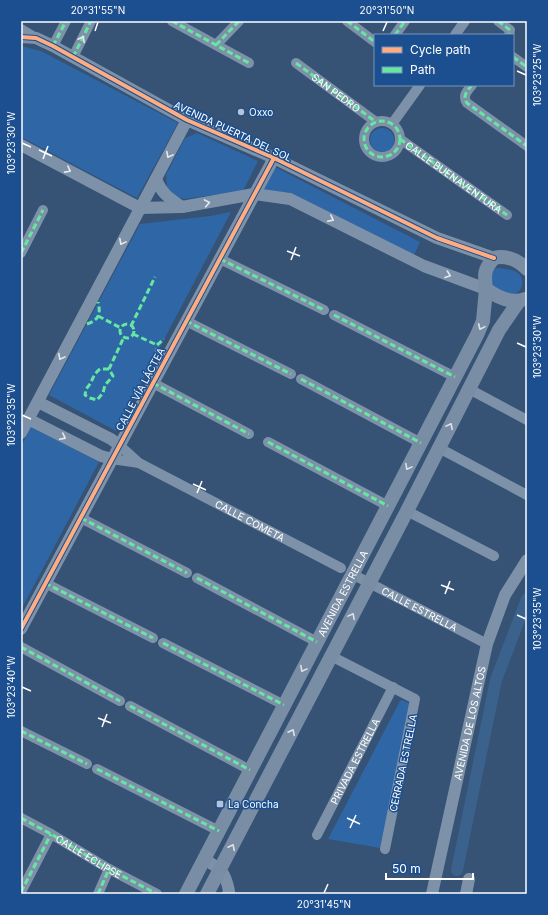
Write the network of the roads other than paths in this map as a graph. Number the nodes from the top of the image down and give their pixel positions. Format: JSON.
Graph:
{"nodes":[{"id":1,"x":66,"y":21,"type":"edge"},
{"id":2,"x":91,"y":21,"type":"edge"},
{"id":3,"x":172,"y":21,"type":"edge"},
{"id":4,"x":239,"y":21,"type":"edge"},
{"id":5,"x":347,"y":21,"type":"edge"},
{"id":6,"x":405,"y":21,"type":"edge"},
{"id":7,"x":465,"y":21,"type":"edge"},
{"id":8,"x":498,"y":21,"type":"edge"},
{"id":9,"x":21,"y":30,"type":"edge"},
{"id":10,"x":510,"y":33,"type":"edge"},
{"id":11,"x":396,"y":34,"type":"edge"},
{"id":12,"x":456,"y":34,"type":"edge"},
{"id":13,"x":21,"y":38,"type":"edge"},
{"id":14,"x":36,"y":38,"type":"junction"},
{"id":15,"x":374,"y":41,"type":"edge"},
{"id":16,"x":216,"y":45,"type":"junction"},
{"id":17,"x":53,"y":46,"type":"junction"},
{"id":18,"x":73,"y":56,"type":"junction"},
{"id":19,"x":514,"y":58,"type":"edge"},
{"id":20,"x":249,"y":63,"type":"dead end"},
{"id":21,"x":296,"y":63,"type":"dead end"},
{"id":22,"x":527,"y":67,"type":"edge"},
{"id":23,"x":419,"y":86,"type":"edge"},
{"id":24,"x":471,"y":86,"type":"edge"},
{"id":25,"x":187,"y":120,"type":"junction"},
{"id":26,"x":376,"y":122,"type":"junction"},
{"id":27,"x":392,"y":124,"type":"junction"},
{"id":28,"x":400,"y":139,"type":"junction"},
{"id":29,"x":21,"y":145,"type":"edge"},
{"id":30,"x":527,"y":146,"type":"edge"},
{"id":31,"x":274,"y":158,"type":"junction"},
{"id":32,"x":156,"y":179,"type":"junction"},
{"id":33,"x":254,"y":194,"type":"junction"},
{"id":34,"x":182,"y":207,"type":"junction"},
{"id":35,"x":140,"y":208,"type":"junction"},
{"id":36,"x":43,"y":210,"type":"dead end"},
{"id":37,"x":507,"y":215,"type":"dead end"},
{"id":38,"x":24,"y":239,"type":"edge"},
{"id":39,"x":21,"y":253,"type":"edge"},
{"id":40,"x":494,"y":258,"type":"junction"},
{"id":41,"x":220,"y":259,"type":"junction"},
{"id":42,"x":526,"y":267,"type":"edge"},
{"id":43,"x":486,"y":288,"type":"junction"},
{"id":44,"x":525,"y":299,"type":"edge"},
{"id":45,"x":324,"y":310,"type":"dead end"},
{"id":46,"x":334,"y":315,"type":"dead end"},
{"id":47,"x":186,"y":321,"type":"junction"},
{"id":48,"x":291,"y":374,"type":"dead end"},
{"id":49,"x":455,"y":377,"type":"junction"},
{"id":50,"x":301,"y":379,"type":"dead end"},
{"id":51,"x":153,"y":383,"type":"junction"},
{"id":52,"x":469,"y":389,"type":"junction"},
{"id":53,"x":38,"y":402,"type":"junction"},
{"id":54,"x":28,"y":419,"type":"junction"},
{"id":55,"x":527,"y":420,"type":"edge"},
{"id":56,"x":21,"y":433,"type":"edge"},
{"id":57,"x":249,"y":434,"type":"dead end"},
{"id":58,"x":268,"y":442,"type":"dead end"},
{"id":59,"x":421,"y":443,"type":"junction"},
{"id":60,"x":119,"y":445,"type":"junction"},
{"id":61,"x":439,"y":448,"type":"junction"},
{"id":62,"x":112,"y":459,"type":"junction"},
{"id":63,"x":139,"y":463,"type":"junction"},
{"id":64,"x":527,"y":495,"type":"edge"},
{"id":65,"x":388,"y":506,"type":"junction"},
{"id":66,"x":407,"y":511,"type":"junction"},
{"id":67,"x":81,"y":518,"type":"junction"},
{"id":68,"x":494,"y":556,"type":"dead end"},
{"id":69,"x":527,"y":560,"type":"edge"},
{"id":70,"x":346,"y":571,"type":"junction"},
{"id":71,"x":187,"y":573,"type":"dead end"},
{"id":72,"x":197,"y":578,"type":"dead end"},
{"id":73,"x":45,"y":583,"type":"junction"},
{"id":74,"x":369,"y":583,"type":"junction"},
{"id":75,"x":21,"y":629,"type":"edge"},
{"id":76,"x":153,"y":638,"type":"dead end"},
{"id":77,"x":317,"y":642,"type":"junction"},
{"id":78,"x":163,"y":643,"type":"dead end"},
{"id":79,"x":487,"y":644,"type":"junction"},
{"id":80,"x":21,"y":647,"type":"edge"},
{"id":81,"x":331,"y":656,"type":"junction"},
{"id":82,"x":393,"y":687,"type":"junction"},
{"id":83,"x":120,"y":701,"type":"dead end"},
{"id":84,"x":284,"y":705,"type":"junction"},
{"id":85,"x":130,"y":706,"type":"dead end"},
{"id":86,"x":21,"y":731,"type":"edge"},
{"id":87,"x":87,"y":764,"type":"dead end"},
{"id":88,"x":97,"y":769,"type":"dead end"},
{"id":89,"x":250,"y":770,"type":"junction"},
{"id":90,"x":21,"y":818,"type":"edge"},
{"id":91,"x":218,"y":831,"type":"junction"},
{"id":92,"x":51,"y":834,"type":"junction"},
{"id":93,"x":317,"y":835,"type":"dead end"},
{"id":94,"x":385,"y":849,"type":"dead end"},
{"id":95,"x":204,"y":859,"type":"junction"},
{"id":96,"x":109,"y":869,"type":"junction"},
{"id":97,"x":221,"y":869,"type":"junction"},
{"id":98,"x":469,"y":880,"type":"dead end"},
{"id":99,"x":21,"y":892,"type":"edge"},
{"id":100,"x":230,"y":893,"type":"edge"},
{"id":101,"x":98,"y":894,"type":"edge"},
{"id":102,"x":157,"y":894,"type":"edge"},
{"id":103,"x":186,"y":894,"type":"edge"},
{"id":104,"x":207,"y":894,"type":"edge"},
{"id":105,"x":432,"y":894,"type":"edge"},
{"id":106,"x":466,"y":894,"type":"edge"}],
"edges":[{"from":1,"to":17,"type":"street"},
{"from":18,"to":2,"type":"street","one_way":true},
{"from":3,"to":16,"type":"street"},
{"from":4,"to":16,"type":"street"},
{"from":5,"to":15,"type":"street"},
{"from":6,"to":11,"type":"street"},
{"from":7,"to":12,"type":"street"},
{"from":8,"to":10,"type":"street"},
{"from":9,"to":14,"type":"street","name":"AVENIDA PUERTA DEL SOL"},
{"from":13,"to":14,"type":"street","name":"AVENIDA PUERTA DEL SOL"},
{"from":14,"to":17,"type":"street","name":"AVENIDA PUERTA DEL SOL"},
{"from":16,"to":20,"type":"street"},
{"from":17,"to":18,"type":"street","name":"AVENIDA PUERTA DEL SOL"},
{"from":18,"to":25,"type":"street","name":"AVENIDA PUERTA DEL SOL"},
{"from":19,"to":22,"type":"street"},
{"from":21,"to":26,"type":"street","name":"SAN PEDRO"},
{"from":23,"to":27,"type":"street"},
{"from":24,"to":30,"type":"street"},
{"from":25,"to":31,"type":"street","name":"AVENIDA PUERTA DEL SOL"},
{"from":25,"to":32,"type":"street","one_way":true},
{"from":26,"to":27,"type":"street"},
{"from":26,"to":28,"type":"street"},
{"from":27,"to":28,"type":"street"},
{"from":28,"to":37,"type":"street","name":"CALLE BUENAVENTURA"},
{"from":29,"to":35,"type":"street","one_way":true},
{"from":31,"to":33,"type":"street","name":"CALLE VÍA LÁCTEA"},
{"from":31,"to":40,"type":"street","name":"AVENIDA PUERTA DEL SOL"},
{"from":32,"to":34,"type":"street"},
{"from":32,"to":35,"type":"street"},
{"from":34,"to":33,"type":"street","one_way":true},
{"from":33,"to":41,"type":"street","name":"CALLE VÍA LÁCTEA"},
{"from":33,"to":43,"type":"street","one_way":true},
{"from":34,"to":35,"type":"street"},
{"from":35,"to":53,"type":"street","one_way":true},
{"from":36,"to":38,"type":"street"},
{"from":38,"to":39,"type":"street"},
{"from":40,"to":42,"type":"main road"},
{"from":40,"to":43,"type":"main road","name":"AVENIDA ESTRELLA"},
{"from":41,"to":45,"type":"street"},
{"from":41,"to":47,"type":"street","name":"CALLE VÍA LÁCTEA"},
{"from":43,"to":44,"type":"main road"},
{"from":43,"to":49,"type":"main road","name":"AVENIDA ESTRELLA","one_way":true},
{"from":44,"to":52,"type":"main road","name":"AVENIDA ESTRELLA"},
{"from":46,"to":49,"type":"street"},
{"from":47,"to":48,"type":"street"},
{"from":47,"to":51,"type":"street","name":"CALLE VÍA LÁCTEA"},
{"from":49,"to":59,"type":"main road","name":"AVENIDA ESTRELLA"},
{"from":50,"to":59,"type":"street"},
{"from":51,"to":57,"type":"street"},
{"from":51,"to":60,"type":"street","name":"CALLE VÍA LÁCTEA"},
{"from":52,"to":55,"type":"street"},
{"from":61,"to":52,"type":"main road","name":"AVENIDA ESTRELLA","one_way":true},
{"from":53,"to":54,"type":"street"},
{"from":53,"to":60,"type":"street","name":"CALLE COMETA"},
{"from":54,"to":56,"type":"street"},
{"from":54,"to":62,"type":"street","name":"CALLE COMETA","one_way":true},
{"from":58,"to":65,"type":"street"},
{"from":59,"to":65,"type":"main road","name":"AVENIDA ESTRELLA","one_way":true},
{"from":60,"to":62,"type":"street","name":"CALLE VÍA LÁCTEA"},
{"from":60,"to":63,"type":"street","name":"CALLE COMETA"},
{"from":61,"to":64,"type":"street"},
{"from":61,"to":66,"type":"main road","name":"AVENIDA ESTRELLA"},
{"from":62,"to":63,"type":"street","name":"CALLE COMETA"},
{"from":62,"to":67,"type":"street","name":"CALLE VÍA LÁCTEA"},
{"from":63,"to":70,"type":"street","name":"CALLE COMETA"},
{"from":65,"to":70,"type":"main road","name":"AVENIDA ESTRELLA"},
{"from":66,"to":68,"type":"street"},
{"from":66,"to":74,"type":"main road","name":"AVENIDA ESTRELLA"},
{"from":67,"to":71,"type":"street"},
{"from":67,"to":73,"type":"street","name":"CALLE VÍA LÁCTEA"},
{"from":69,"to":79,"type":"street","name":"AVENIDA DE LOS ALTOS"},
{"from":70,"to":74,"type":"street","name":"CALLE ESTRELLA"},
{"from":70,"to":77,"type":"main road","name":"AVENIDA ESTRELLA"},
{"from":72,"to":77,"type":"street"},
{"from":73,"to":75,"type":"street","name":"CALLE VÍA LÁCTEA"},
{"from":73,"to":76,"type":"street"},
{"from":74,"to":79,"type":"street","name":"CALLE ESTRELLA"},
{"from":81,"to":74,"type":"main road","name":"AVENIDA ESTRELLA","one_way":true},
{"from":77,"to":84,"type":"main road","name":"AVENIDA ESTRELLA","one_way":true},
{"from":78,"to":84,"type":"street"},
{"from":79,"to":105,"type":"street","name":"AVENIDA DE LOS ALTOS"},
{"from":80,"to":83,"type":"street"},
{"from":81,"to":82,"type":"street","name":"CERRADA ESTRELLA"},
{"from":97,"to":81,"type":"main road","name":"AVENIDA ESTRELLA","one_way":true},
{"from":82,"to":93,"type":"street","name":"PRIVADA ESTRELLA"},
{"from":82,"to":94,"type":"street","name":"CERRADA ESTRELLA"},
{"from":84,"to":89,"type":"main road","name":"AVENIDA ESTRELLA"},
{"from":85,"to":89,"type":"street"},
{"from":86,"to":87,"type":"street"},
{"from":88,"to":91,"type":"street"},
{"from":89,"to":91,"type":"main road","name":"AVENIDA ESTRELLA"},
{"from":90,"to":92,"type":"street","name":"CALLE ECLIPSE"},
{"from":91,"to":95,"type":"main road","name":"AVENIDA ESTRELLA"},
{"from":92,"to":96,"type":"street","name":"CALLE ECLIPSE"},
{"from":92,"to":99,"type":"street"},
{"from":95,"to":97,"type":"street"},
{"from":95,"to":103,"type":"main road","name":"AVENIDA ESTRELLA"},
{"from":96,"to":101,"type":"street"},
{"from":96,"to":102,"type":"street","name":"CALLE ECLIPSE"},
{"from":97,"to":100,"type":"street"},
{"from":97,"to":104,"type":"main road","name":"AVENIDA ESTRELLA"},
{"from":98,"to":106,"type":"street"}]}
